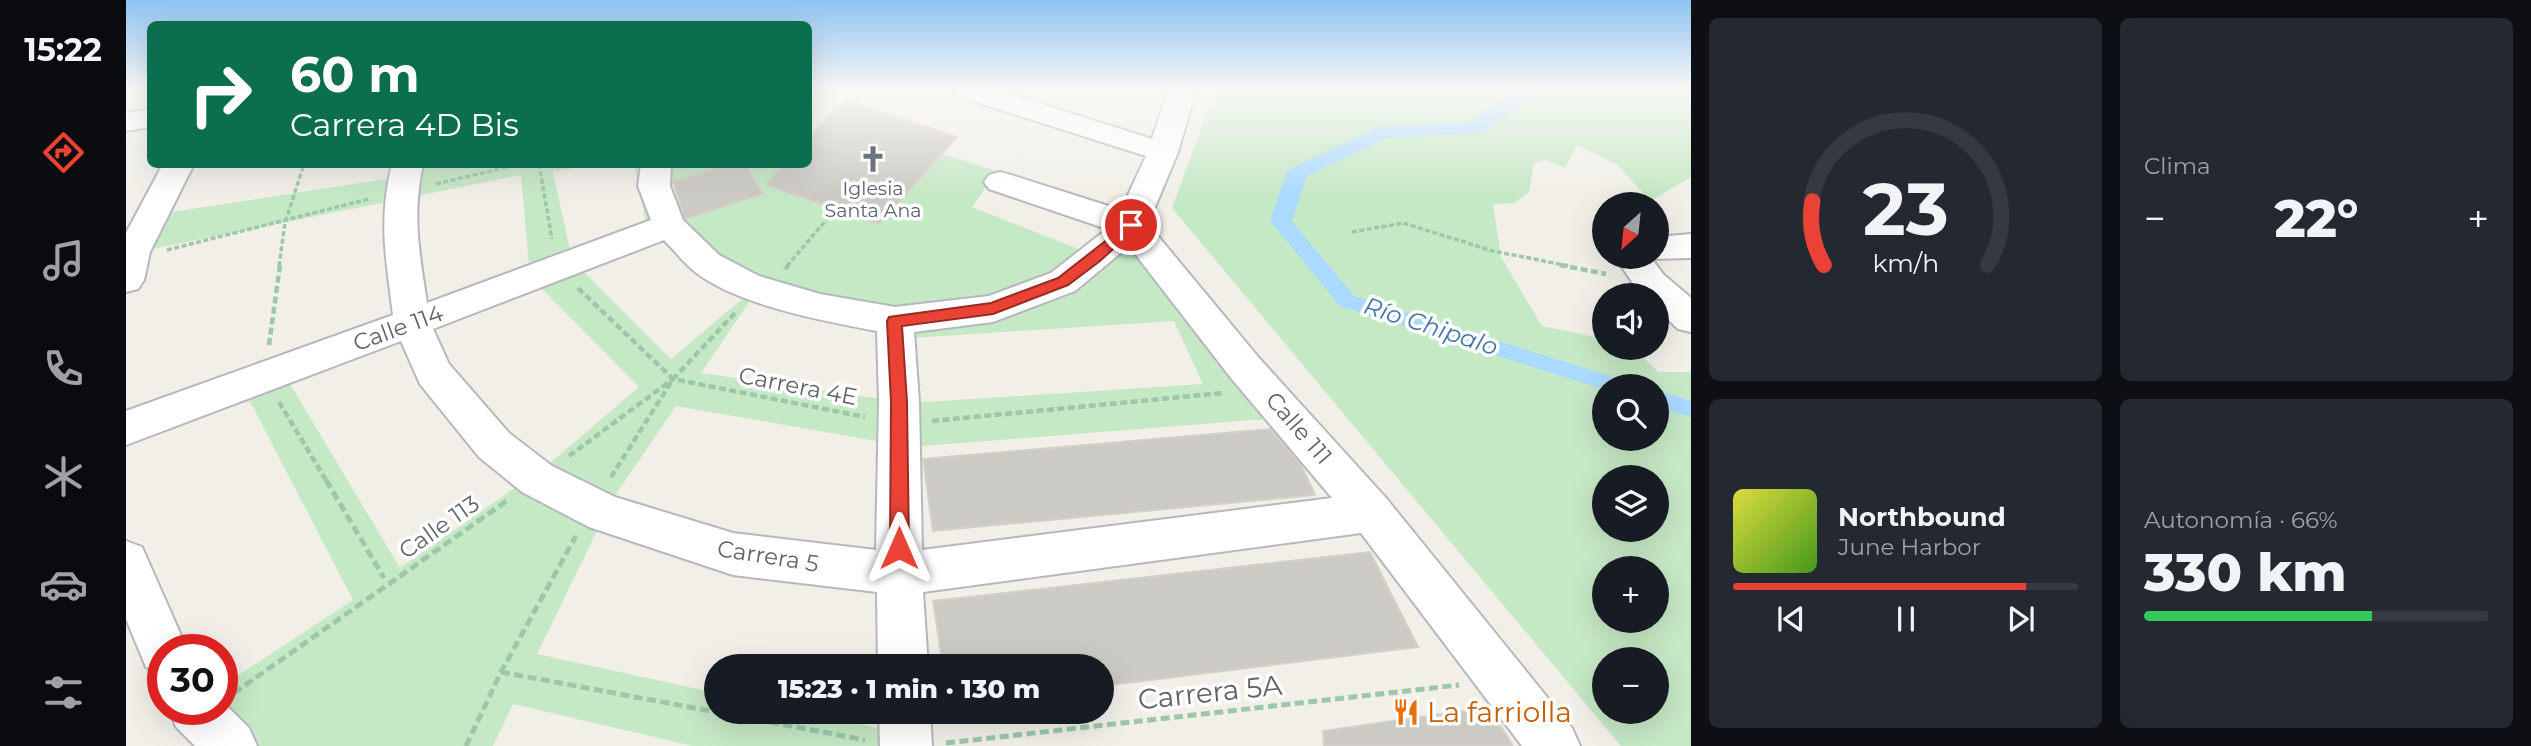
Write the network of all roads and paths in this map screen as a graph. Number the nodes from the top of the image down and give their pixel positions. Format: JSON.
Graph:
{"nodes":[{"id":1,"x":1077,"y":125,"type":"edge"},
{"id":2,"x":1171,"y":125,"type":"edge"},
{"id":3,"x":1163,"y":152,"type":"junction"},
{"id":4,"x":177,"y":168,"type":"edge"},
{"id":5,"x":303,"y":168,"type":"edge"},
{"id":6,"x":487,"y":168,"type":"edge"},
{"id":7,"x":540,"y":168,"type":"edge"},
{"id":8,"x":656,"y":168,"type":"edge"},
{"id":9,"x":405,"y":178,"type":"edge"},
{"id":10,"x":1000,"y":183,"type":"dead end"},
{"id":11,"x":286,"y":218,"type":"junction"},
{"id":12,"x":828,"y":218,"type":"dead end"},
{"id":13,"x":669,"y":225,"type":"junction"},
{"id":14,"x":1131,"y":225,"type":"junction"},
{"id":15,"x":1352,"y":232,"type":"dead end"},
{"id":16,"x":1691,"y":246,"type":"edge"},
{"id":17,"x":1670,"y":248,"type":"edge"},
{"id":18,"x":1592,"y":264,"type":"edge"},
{"id":19,"x":558,"y":269,"type":"junction"},
{"id":20,"x":129,"y":270,"type":"edge"},
{"id":21,"x":1642,"y":270,"type":"edge"},
{"id":22,"x":767,"y":292,"type":"junction"},
{"id":23,"x":1691,"y":319,"type":"edge"},
{"id":24,"x":895,"y":321,"type":"junction"},
{"id":25,"x":412,"y":323,"type":"junction"},
{"id":26,"x":264,"y":377,"type":"junction"},
{"id":27,"x":673,"y":379,"type":"junction"},
{"id":28,"x":1265,"y":389,"type":"junction"},
{"id":29,"x":899,"y":424,"type":"junction"},
{"id":30,"x":126,"y":428,"type":"edge"},
{"id":31,"x":537,"y":479,"type":"junction"},
{"id":32,"x":1371,"y":512,"type":"junction"},
{"id":33,"x":126,"y":562,"type":"edge"},
{"id":34,"x":899,"y":574,"type":"junction"},
{"id":35,"x":384,"y":578,"type":"dead end"},
{"id":36,"x":156,"y":634,"type":"edge"},
{"id":37,"x":902,"y":654,"type":"edge"},
{"id":38,"x":501,"y":672,"type":"dead end"},
{"id":39,"x":1504,"y":680,"type":"junction"},
{"id":40,"x":238,"y":690,"type":"edge"},
{"id":41,"x":704,"y":710,"type":"edge"},
{"id":42,"x":810,"y":724,"type":"edge"},
{"id":43,"x":210,"y":725,"type":"edge"},
{"id":44,"x":904,"y":736,"type":"edge"},
{"id":45,"x":230,"y":746,"type":"edge"},
{"id":46,"x":1554,"y":746,"type":"edge"}],
"edges":[{"from":1,"to":3,"type":"street"},
{"from":2,"to":3,"type":"street"},
{"from":3,"to":14,"type":"street"},
{"from":4,"to":20,"type":"street"},
{"from":5,"to":11,"type":"path"},
{"from":6,"to":9,"type":"path"},
{"from":7,"to":19,"type":"path"},
{"from":8,"to":13,"type":"street"},
{"from":9,"to":11,"type":"path"},
{"from":9,"to":25,"type":"street","name":"Carrera 5"},
{"from":10,"to":14,"type":"street"},
{"from":11,"to":20,"type":"path"},
{"from":11,"to":26,"type":"path"},
{"from":12,"to":22,"type":"path"},
{"from":13,"to":19,"type":"street","name":"Calle 114"},
{"from":13,"to":22,"type":"street"},
{"from":14,"to":24,"type":"street"},
{"from":14,"to":28,"type":"street","name":"Calle 111"},
{"from":15,"to":18,"type":"path"},
{"from":16,"to":17,"type":"street"},
{"from":19,"to":25,"type":"street","name":"Calle 114"},
{"from":19,"to":27,"type":"path"},
{"from":21,"to":23,"type":"street"},
{"from":22,"to":24,"type":"street"},
{"from":24,"to":29,"type":"street"},
{"from":25,"to":26,"type":"street","name":"Calle 114"},
{"from":25,"to":31,"type":"street","name":"Carrera 5"},
{"from":26,"to":30,"type":"street","name":"Calle 114"},
{"from":26,"to":35,"type":"path"},
{"from":27,"to":29,"type":"path","name":"Carrera 4E"},
{"from":27,"to":31,"type":"path","name":"Calle 113"},
{"from":28,"to":29,"type":"path","name":"Carrera 4E"},
{"from":28,"to":32,"type":"street","name":"Calle 111"},
{"from":29,"to":34,"type":"street"},
{"from":31,"to":34,"type":"street","name":"Carrera 5"},
{"from":31,"to":40,"type":"path","name":"Calle 113"},
{"from":32,"to":34,"type":"street","name":"Carrera 5"},
{"from":32,"to":39,"type":"street","name":"Calle 111"},
{"from":33,"to":36,"type":"street"},
{"from":34,"to":37,"type":"street"},
{"from":38,"to":41,"type":"path","name":"Carrera 5A"},
{"from":39,"to":44,"type":"path","name":"Carrera 5A"},
{"from":39,"to":46,"type":"street","name":"Calle 111"},
{"from":42,"to":44,"type":"path","name":"Carrera 5A"},
{"from":43,"to":45,"type":"street"}]}
